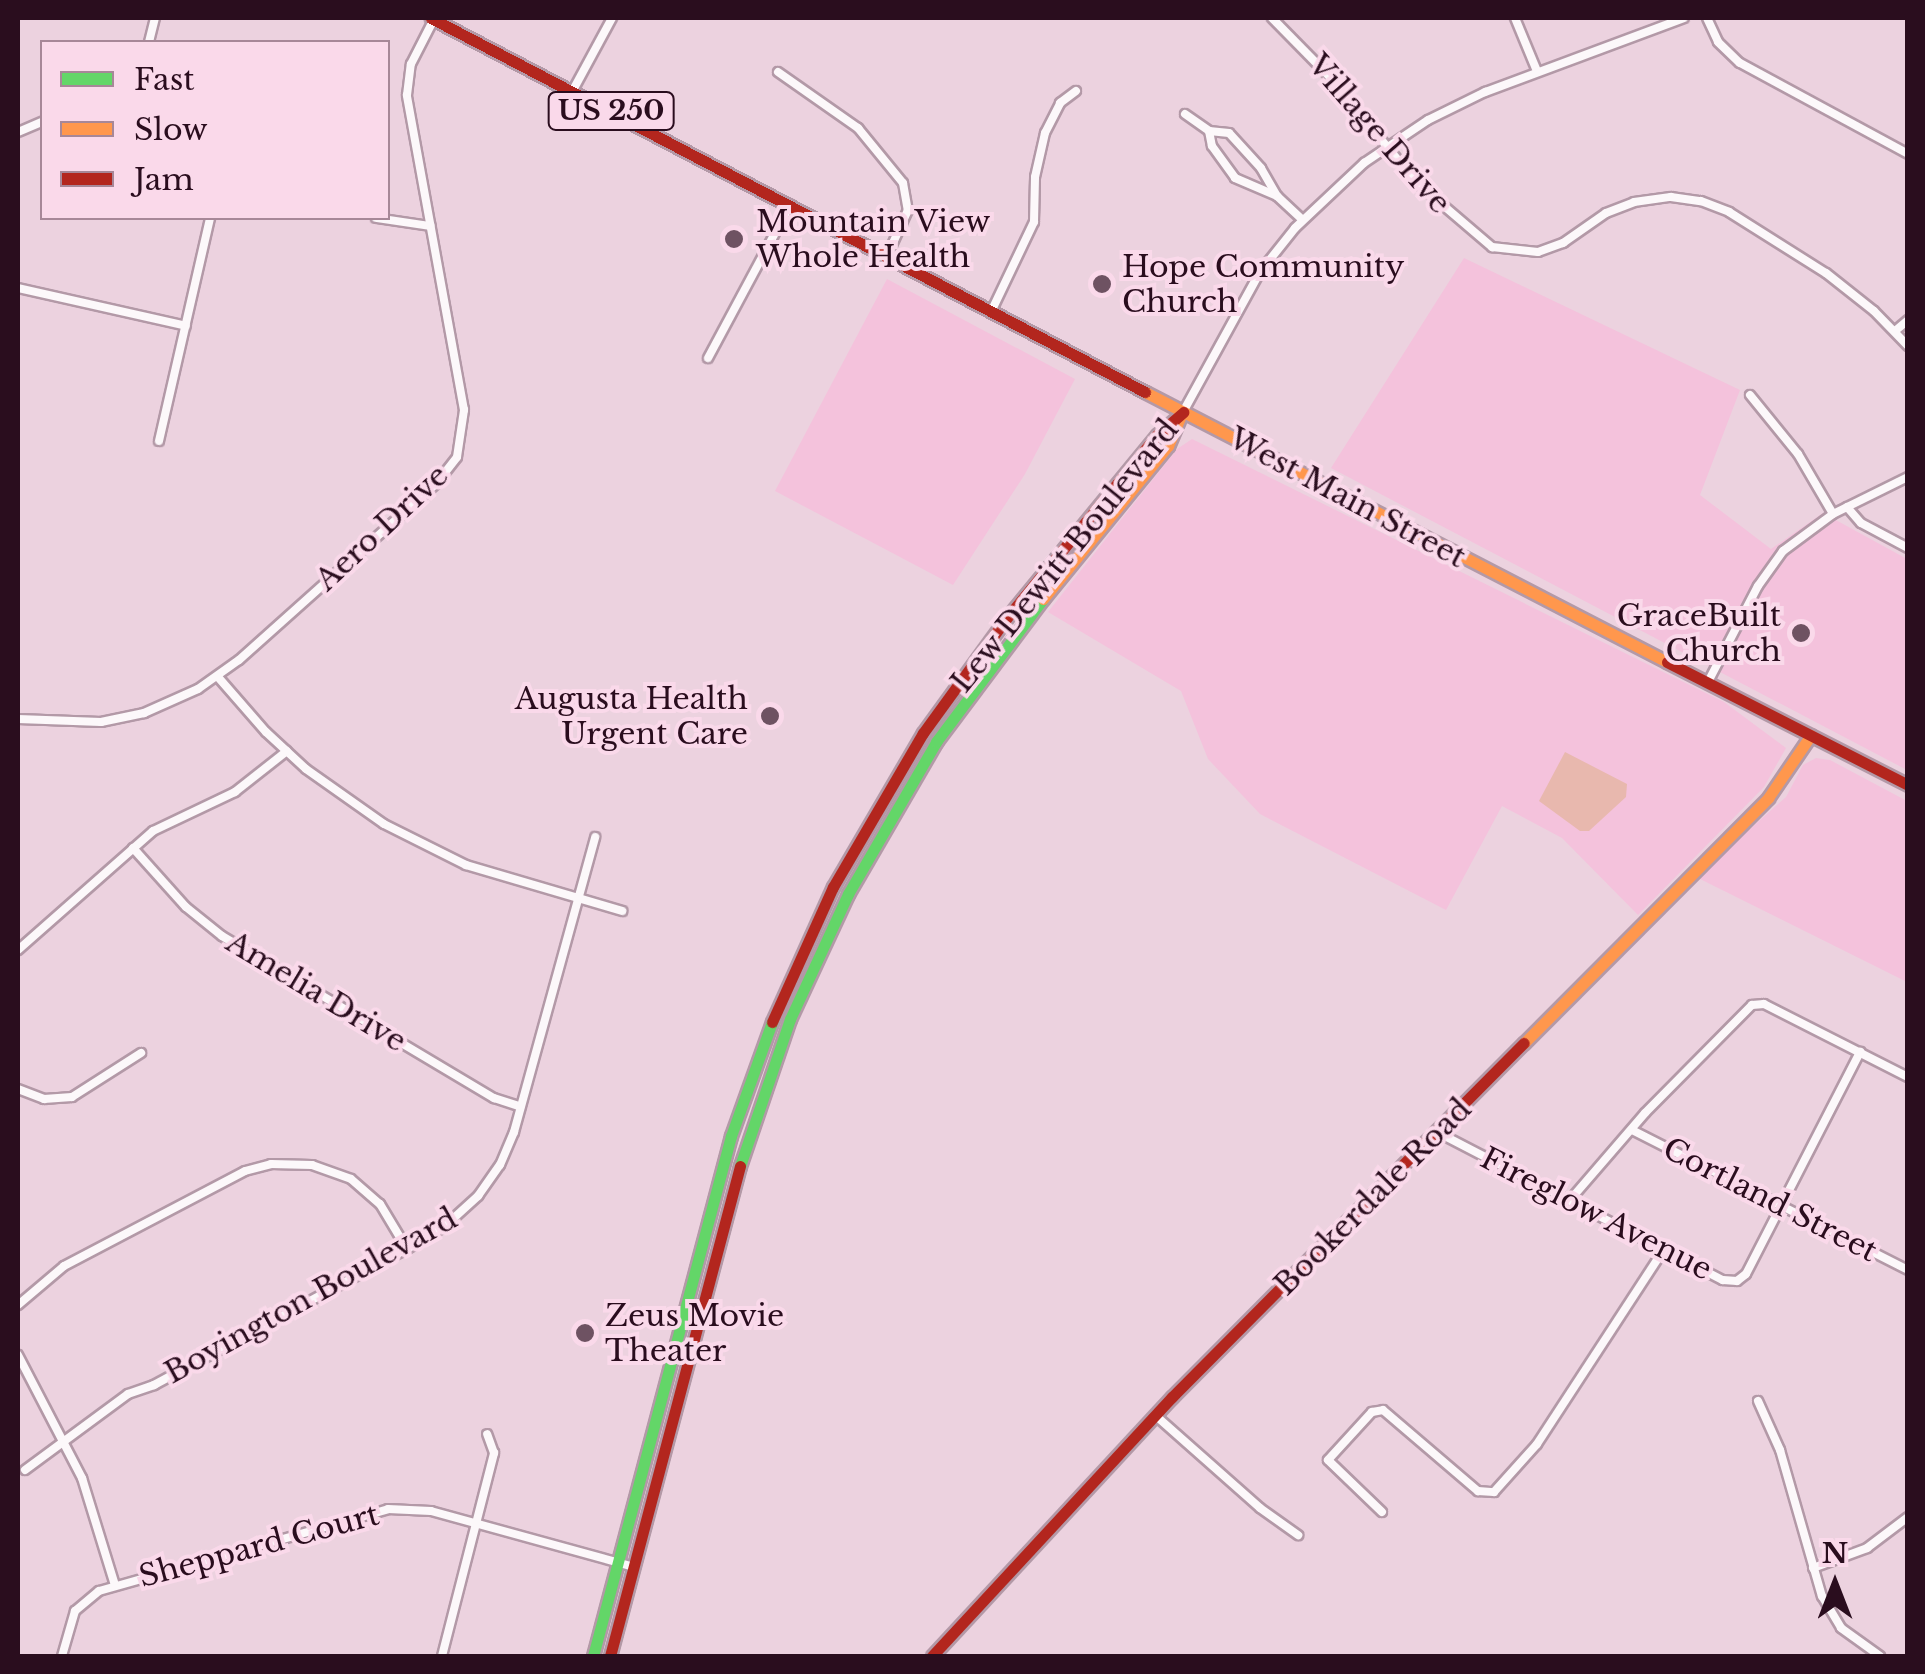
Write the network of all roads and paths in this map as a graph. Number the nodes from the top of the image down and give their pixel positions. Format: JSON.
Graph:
{"nodes":[{"id":1,"x":432,"y":18,"type":"edge"},
{"id":2,"x":612,"y":18,"type":"edge"},
{"id":3,"x":1272,"y":18,"type":"edge"},
{"id":4,"x":1516,"y":18,"type":"edge"},
{"id":5,"x":1684,"y":18,"type":"edge"},
{"id":6,"x":1707,"y":18,"type":"edge"},
{"id":7,"x":1537,"y":71,"type":"junction"},
{"id":8,"x":778,"y":72,"type":"dead end"},
{"id":9,"x":1076,"y":91,"type":"dead end"},
{"id":10,"x":572,"y":92,"type":"junction"},
{"id":11,"x":1185,"y":114,"type":"dead end"},
{"id":12,"x":1210,"y":131,"type":"junction"},
{"id":13,"x":1386,"y":147,"type":"junction"},
{"id":14,"x":1908,"y":154,"type":"edge"},
{"id":15,"x":1277,"y":196,"type":"junction"},
{"id":16,"x":790,"y":205,"type":"junction"},
{"id":17,"x":210,"y":220,"type":"edge"},
{"id":18,"x":390,"y":220,"type":"edge"},
{"id":19,"x":1303,"y":220,"type":"junction"},
{"id":20,"x":430,"y":226,"type":"junction"},
{"id":21,"x":887,"y":256,"type":"junction"},
{"id":22,"x":18,"y":288,"type":"edge"},
{"id":23,"x":992,"y":312,"type":"junction"},
{"id":24,"x":1908,"y":320,"type":"edge"},
{"id":25,"x":186,"y":326,"type":"junction"},
{"id":26,"x":1895,"y":331,"type":"junction"},
{"id":27,"x":1908,"y":346,"type":"edge"},
{"id":28,"x":708,"y":358,"type":"dead end"},
{"id":29,"x":1750,"y":395,"type":"dead end"},
{"id":30,"x":1182,"y":412,"type":"junction"},
{"id":31,"x":159,"y":441,"type":"dead end"},
{"id":32,"x":1908,"y":477,"type":"edge"},
{"id":33,"x":1847,"y":507,"type":"junction"},
{"id":34,"x":1833,"y":514,"type":"junction"},
{"id":35,"x":1908,"y":548,"type":"edge"},
{"id":36,"x":218,"y":676,"type":"junction"},
{"id":37,"x":1708,"y":682,"type":"junction"},
{"id":38,"x":18,"y":719,"type":"edge"},
{"id":39,"x":1811,"y":735,"type":"junction"},
{"id":40,"x":286,"y":752,"type":"junction"},
{"id":41,"x":1908,"y":786,"type":"edge"},
{"id":42,"x":595,"y":836,"type":"dead end"},
{"id":43,"x":132,"y":848,"type":"junction"},
{"id":44,"x":578,"y":898,"type":"junction"},
{"id":45,"x":622,"y":911,"type":"dead end"},
{"id":46,"x":18,"y":950,"type":"edge"},
{"id":47,"x":1860,"y":1052,"type":"junction"},
{"id":48,"x":142,"y":1053,"type":"dead end"},
{"id":49,"x":1908,"y":1077,"type":"edge"},
{"id":50,"x":18,"y":1089,"type":"edge"},
{"id":51,"x":521,"y":1107,"type":"junction"},
{"id":52,"x":1632,"y":1130,"type":"junction"},
{"id":53,"x":1438,"y":1132,"type":"junction"},
{"id":54,"x":732,"y":1136,"type":"junction"},
{"id":55,"x":746,"y":1142,"type":"junction"},
{"id":56,"x":1570,"y":1200,"type":"junction"},
{"id":57,"x":1780,"y":1206,"type":"junction"},
{"id":58,"x":1665,"y":1248,"type":"junction"},
{"id":59,"x":407,"y":1249,"type":"junction"},
{"id":60,"x":1908,"y":1270,"type":"edge"},
{"id":61,"x":18,"y":1306,"type":"edge"},
{"id":62,"x":18,"y":1355,"type":"edge"},
{"id":63,"x":1758,"y":1402,"type":"dead end"},
{"id":64,"x":1155,"y":1416,"type":"junction"},
{"id":65,"x":487,"y":1434,"type":"dead end"},
{"id":66,"x":62,"y":1439,"type":"junction"},
{"id":67,"x":25,"y":1470,"type":"dead end"},
{"id":68,"x":1382,"y":1512,"type":"dead end"},
{"id":69,"x":1908,"y":1517,"type":"edge"},
{"id":70,"x":477,"y":1523,"type":"junction"},
{"id":71,"x":1298,"y":1535,"type":"dead end"},
{"id":72,"x":616,"y":1563,"type":"junction"},
{"id":73,"x":634,"y":1568,"type":"junction"},
{"id":74,"x":1813,"y":1568,"type":"junction"},
{"id":75,"x":115,"y":1586,"type":"junction"},
{"id":76,"x":1867,"y":1654,"type":"edge"},
{"id":77,"x":62,"y":1656,"type":"edge"},
{"id":78,"x":442,"y":1656,"type":"edge"},
{"id":79,"x":592,"y":1656,"type":"edge"},
{"id":80,"x":610,"y":1656,"type":"edge"},
{"id":81,"x":932,"y":1656,"type":"edge"},
{"id":82,"x":1880,"y":1656,"type":"edge"}],
"edges":[{"from":1,"to":10,"type":"main road","number":"US 250"},
{"from":1,"to":20,"type":"street","name":"Aero Drive"},
{"from":2,"to":10,"type":"street"},
{"from":3,"to":13,"type":"street","name":"Village Drive"},
{"from":4,"to":7,"type":"street"},
{"from":5,"to":7,"type":"street"},
{"from":6,"to":14,"type":"street"},
{"from":7,"to":13,"type":"street"},
{"from":8,"to":21,"type":"street"},
{"from":9,"to":23,"type":"street"},
{"from":10,"to":16,"type":"main road","number":"US 250"},
{"from":11,"to":12,"type":"street"},
{"from":12,"to":15,"type":"street"},
{"from":12,"to":15,"type":"street"},
{"from":13,"to":19,"type":"street"},
{"from":13,"to":26,"type":"street","name":"Village Drive"},
{"from":15,"to":19,"type":"street"},
{"from":16,"to":21,"type":"main road","name":"West Main Street","number":"US 250"},
{"from":16,"to":28,"type":"street"},
{"from":17,"to":25,"type":"street"},
{"from":18,"to":20,"type":"street"},
{"from":19,"to":30,"type":"street"},
{"from":20,"to":36,"type":"street","name":"Aero Drive"},
{"from":21,"to":23,"type":"main road","name":"West Main Street","number":"US 250"},
{"from":22,"to":25,"type":"street"},
{"from":23,"to":30,"type":"main road","name":"West Main Street","number":"US 250"},
{"from":24,"to":26,"type":"street"},
{"from":25,"to":31,"type":"street"},
{"from":26,"to":27,"type":"street","name":"Village Drive"},
{"from":29,"to":34,"type":"street"},
{"from":30,"to":37,"type":"main road","name":"West Main Street","number":"US 250"},
{"from":30,"to":54,"type":"main road","name":"Lew Dewitt Boulevard"},
{"from":30,"to":55,"type":"main road","name":"Lew Dewitt Boulevard"},
{"from":32,"to":33,"type":"street"},
{"from":33,"to":34,"type":"street"},
{"from":33,"to":35,"type":"street"},
{"from":34,"to":37,"type":"street"},
{"from":36,"to":38,"type":"street","name":"Aero Drive"},
{"from":36,"to":40,"type":"street"},
{"from":37,"to":39,"type":"main road","name":"West Main Street","number":"US 250"},
{"from":39,"to":41,"type":"main road","name":"West Main Street","number":"US 250"},
{"from":39,"to":53,"type":"main road","name":"Bookerdale Road"},
{"from":40,"to":43,"type":"street"},
{"from":40,"to":44,"type":"street"},
{"from":42,"to":44,"type":"street","name":"Boyington Boulevard"},
{"from":43,"to":46,"type":"street"},
{"from":43,"to":51,"type":"street","name":"Amelia Drive"},
{"from":44,"to":45,"type":"street"},
{"from":44,"to":51,"type":"street","name":"Boyington Boulevard"},
{"from":47,"to":49,"type":"street"},
{"from":47,"to":52,"type":"street"},
{"from":47,"to":57,"type":"street","name":"Fireglow Avenue"},
{"from":48,"to":50,"type":"street"},
{"from":51,"to":59,"type":"street","name":"Boyington Boulevard"},
{"from":52,"to":56,"type":"street"},
{"from":52,"to":57,"type":"street","name":"Cortland Street"},
{"from":53,"to":56,"type":"street","name":"Fireglow Avenue"},
{"from":53,"to":64,"type":"main road","name":"Bookerdale Road"},
{"from":54,"to":55,"type":"street"},
{"from":54,"to":72,"type":"main road","name":"Lew Dewitt Boulevard"},
{"from":55,"to":73,"type":"main road","name":"Lew Dewitt Boulevard"},
{"from":56,"to":58,"type":"street","name":"Fireglow Avenue"},
{"from":57,"to":58,"type":"street","name":"Fireglow Avenue"},
{"from":57,"to":60,"type":"street","name":"Cortland Street"},
{"from":58,"to":68,"type":"street"},
{"from":59,"to":61,"type":"street"},
{"from":59,"to":66,"type":"street","name":"Boyington Boulevard"},
{"from":62,"to":66,"type":"street"},
{"from":63,"to":74,"type":"street"},
{"from":64,"to":71,"type":"street"},
{"from":64,"to":81,"type":"main road","name":"Bookerdale Road"},
{"from":65,"to":70,"type":"street"},
{"from":66,"to":67,"type":"street","name":"Boyington Boulevard"},
{"from":66,"to":75,"type":"street"},
{"from":69,"to":74,"type":"street"},
{"from":70,"to":72,"type":"street","name":"Sheppard Court"},
{"from":70,"to":75,"type":"street","name":"Sheppard Court"},
{"from":70,"to":78,"type":"street"},
{"from":72,"to":73,"type":"street","name":"Sheppard Court"},
{"from":72,"to":79,"type":"main road","name":"Lew Dewitt Boulevard"},
{"from":73,"to":80,"type":"main road","name":"Lew Dewitt Boulevard"},
{"from":74,"to":76,"type":"street"},
{"from":75,"to":77,"type":"street","name":"Sheppard Court"},
{"from":76,"to":82,"type":"street"}]}
